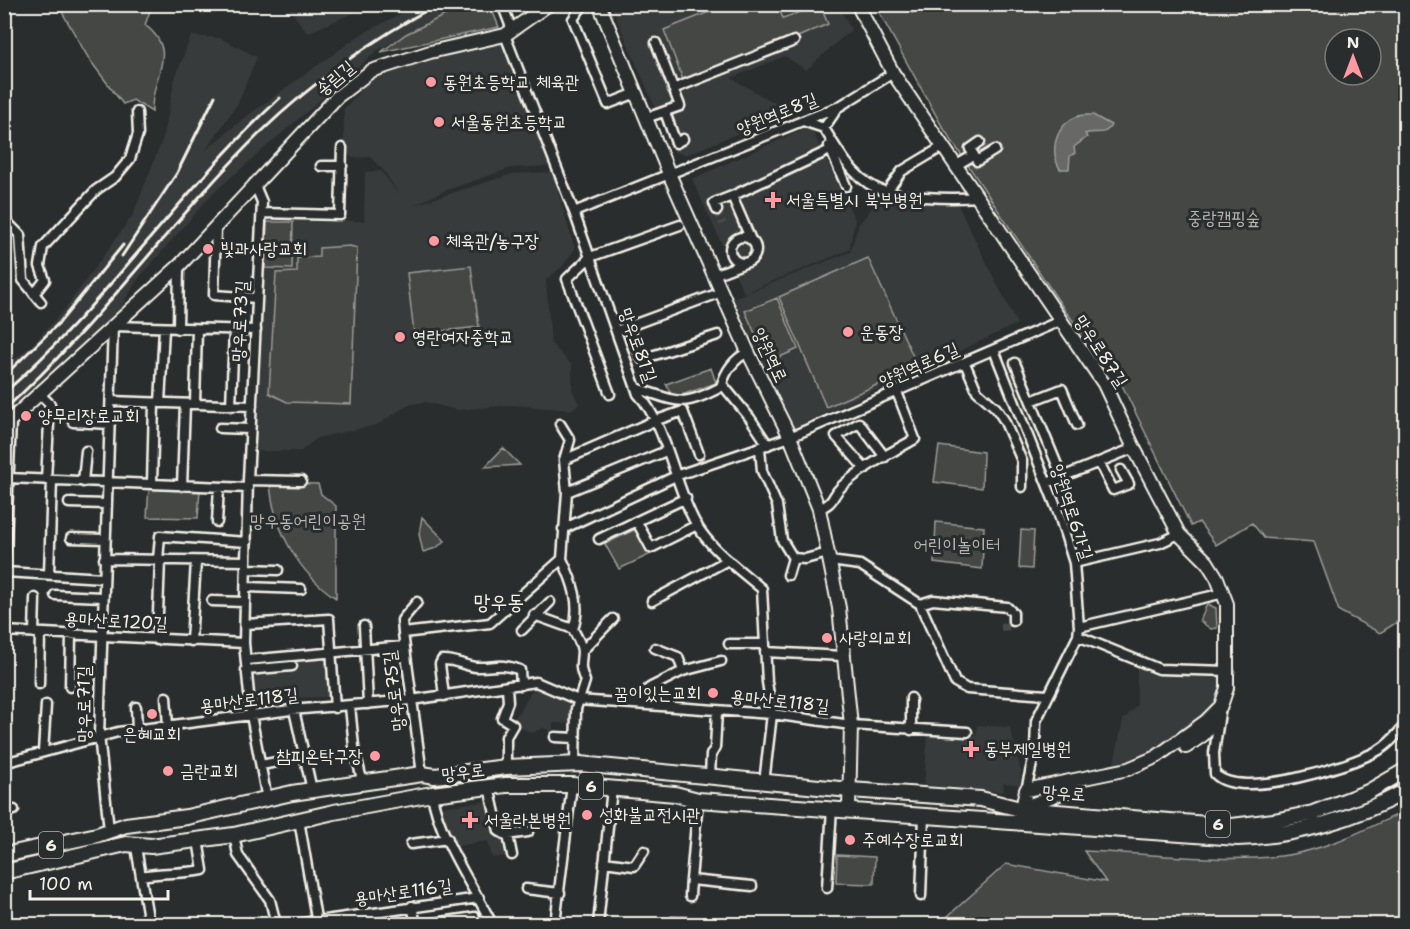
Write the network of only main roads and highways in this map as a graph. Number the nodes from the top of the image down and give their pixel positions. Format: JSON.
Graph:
{"nodes":[{"id":1,"x":578,"y":765,"type":"junction"},
{"id":2,"x":1406,"y":770,"type":"edge"},
{"id":3,"x":577,"y":785,"type":"junction"},
{"id":4,"x":1406,"y":792,"type":"edge"},
{"id":5,"x":1020,"y":815,"type":"junction"},
{"id":6,"x":141,"y":822,"type":"junction"},
{"id":7,"x":136,"y":847,"type":"junction"},
{"id":8,"x":4,"y":855,"type":"edge"},
{"id":9,"x":4,"y":872,"type":"edge"}],
"edges":[{"from":1,"to":3,"type":"main road"},
{"from":1,"to":5,"type":"main road","name":"망우로","number":"6"},
{"from":1,"to":6,"type":"main road","name":"망우로","number":"6"},
{"from":2,"to":5,"type":"main road","name":"망우로","number":"6"},
{"from":3,"to":5,"type":"main road","name":"망우로","number":"6"},
{"from":3,"to":7,"type":"main road","name":"망우로","number":"6"},
{"from":4,"to":5,"type":"main road","name":"망우로","number":"6"},
{"from":6,"to":7,"type":"main road"},
{"from":6,"to":8,"type":"main road","name":"망우로","number":"6"},
{"from":7,"to":9,"type":"main road","name":"망우로","number":"6"}]}
